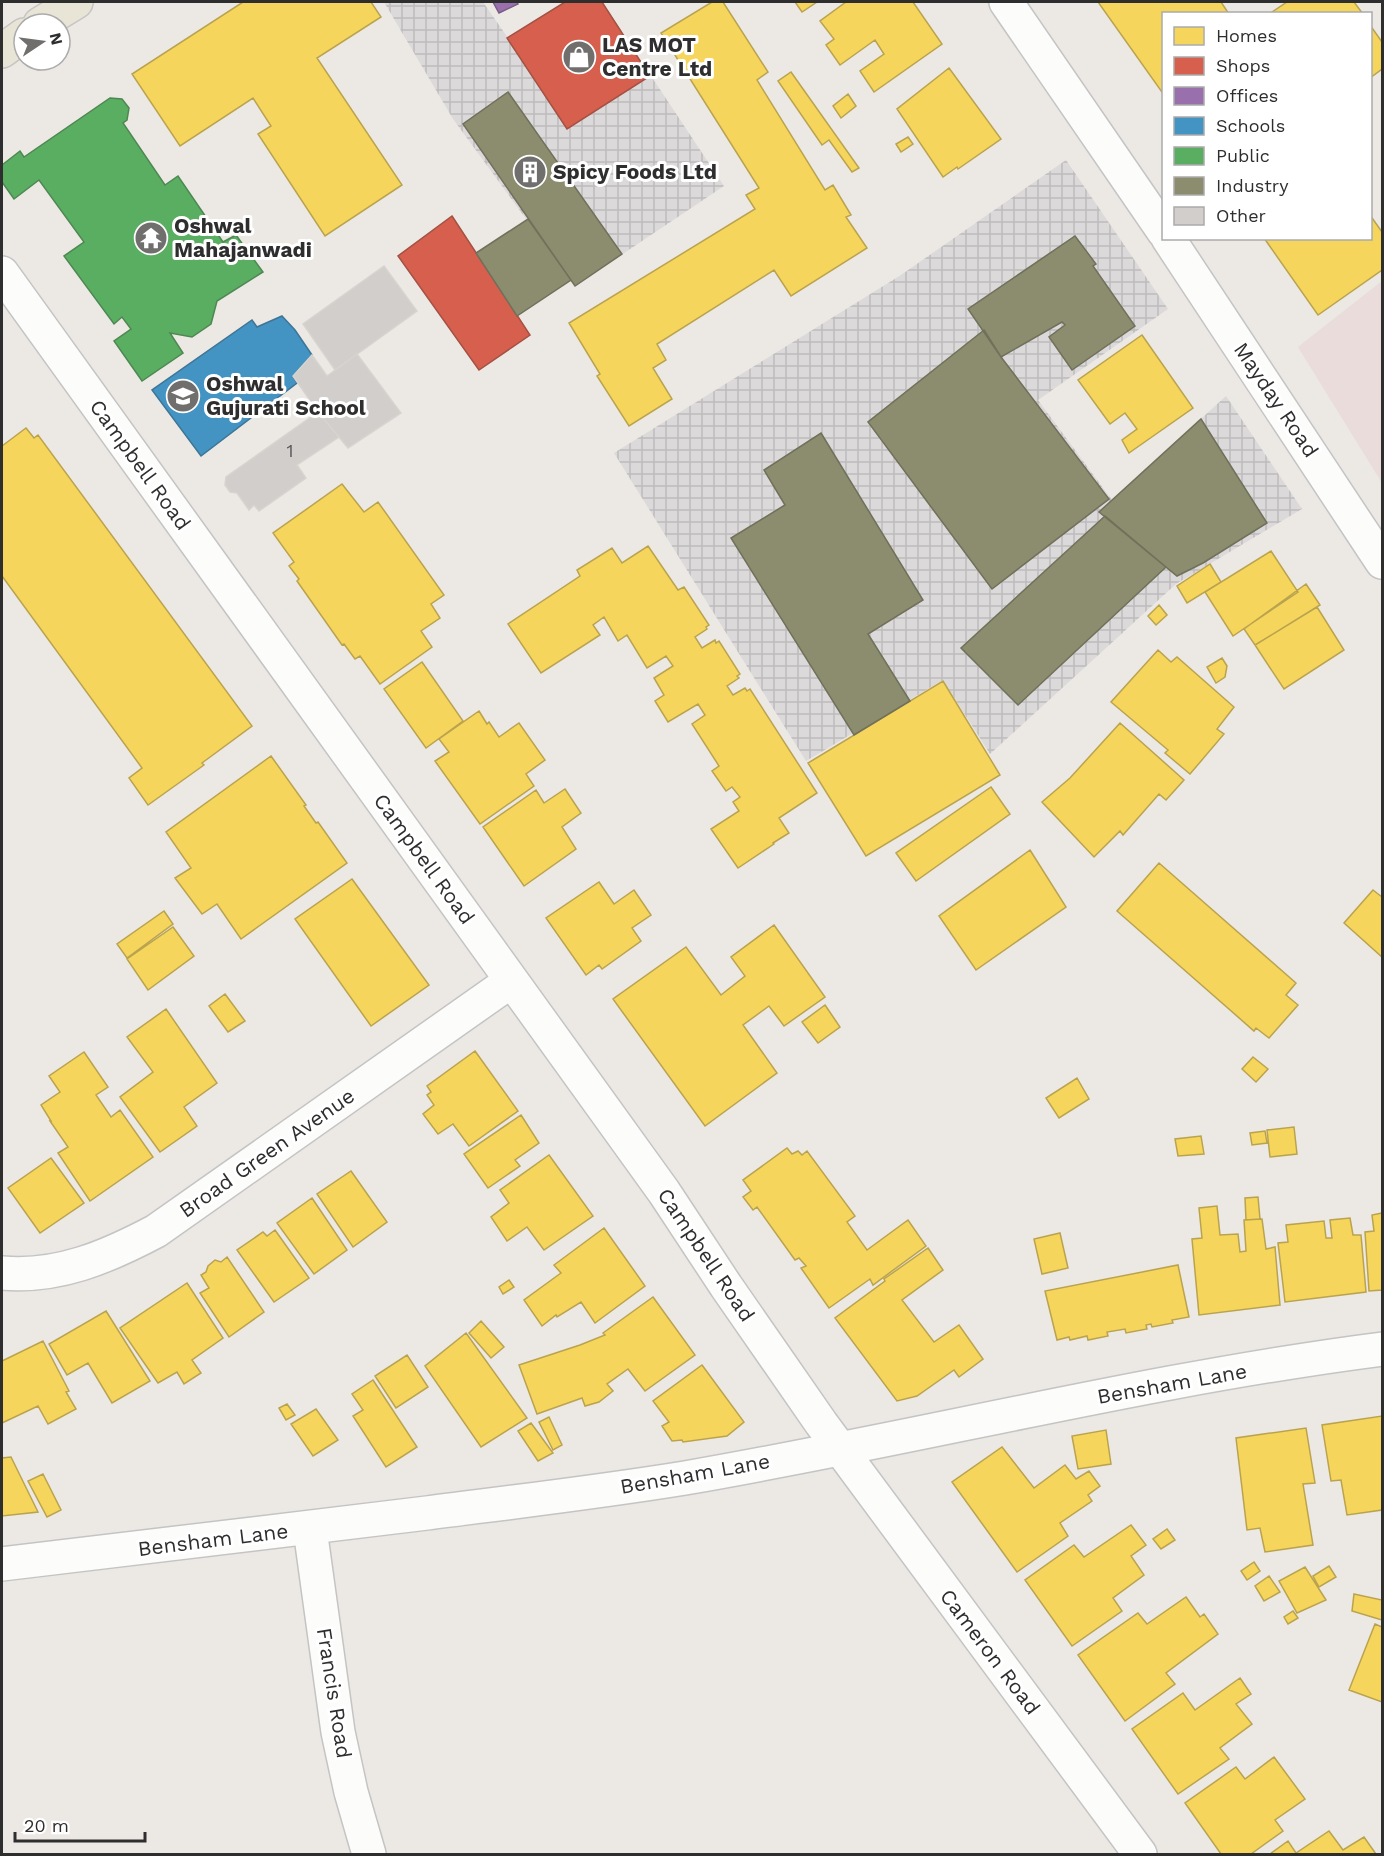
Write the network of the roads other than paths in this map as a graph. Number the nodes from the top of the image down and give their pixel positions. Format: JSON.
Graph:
{"nodes":[{"id":1,"x":76,"y":2,"type":"edge"},
{"id":2,"x":1006,"y":2,"type":"edge"},
{"id":3,"x":60,"y":12,"type":"edge"},
{"id":4,"x":1162,"y":229,"type":"edge"},
{"id":5,"x":1169,"y":240,"type":"edge"},
{"id":6,"x":2,"y":273,"type":"edge"},
{"id":7,"x":1383,"y":562,"type":"edge"},
{"id":8,"x":511,"y":981,"type":"junction"},
{"id":9,"x":2,"y":1273,"type":"edge"},
{"id":10,"x":1383,"y":1349,"type":"edge"},
{"id":11,"x":841,"y":1449,"type":"junction"},
{"id":12,"x":310,"y":1529,"type":"junction"},
{"id":13,"x":2,"y":1564,"type":"edge"},
{"id":14,"x":369,"y":1854,"type":"edge"},
{"id":15,"x":1140,"y":1854,"type":"edge"}],
"edges":[{"from":1,"to":3,"type":"main road"},
{"from":2,"to":4,"type":"street"},
{"from":5,"to":7,"type":"street","name":"Mayday Road"},
{"from":6,"to":8,"type":"street","name":"Campbell Road"},
{"from":8,"to":9,"type":"street","name":"Broad Green Avenue"},
{"from":8,"to":11,"type":"street","name":"Campbell Road"},
{"from":10,"to":11,"type":"street","name":"Bensham Lane"},
{"from":11,"to":12,"type":"street","name":"Bensham Lane"},
{"from":11,"to":15,"type":"street","name":"Cameron Road"},
{"from":12,"to":13,"type":"street","name":"Bensham Lane"},
{"from":12,"to":14,"type":"street","name":"Francis Road"}]}
